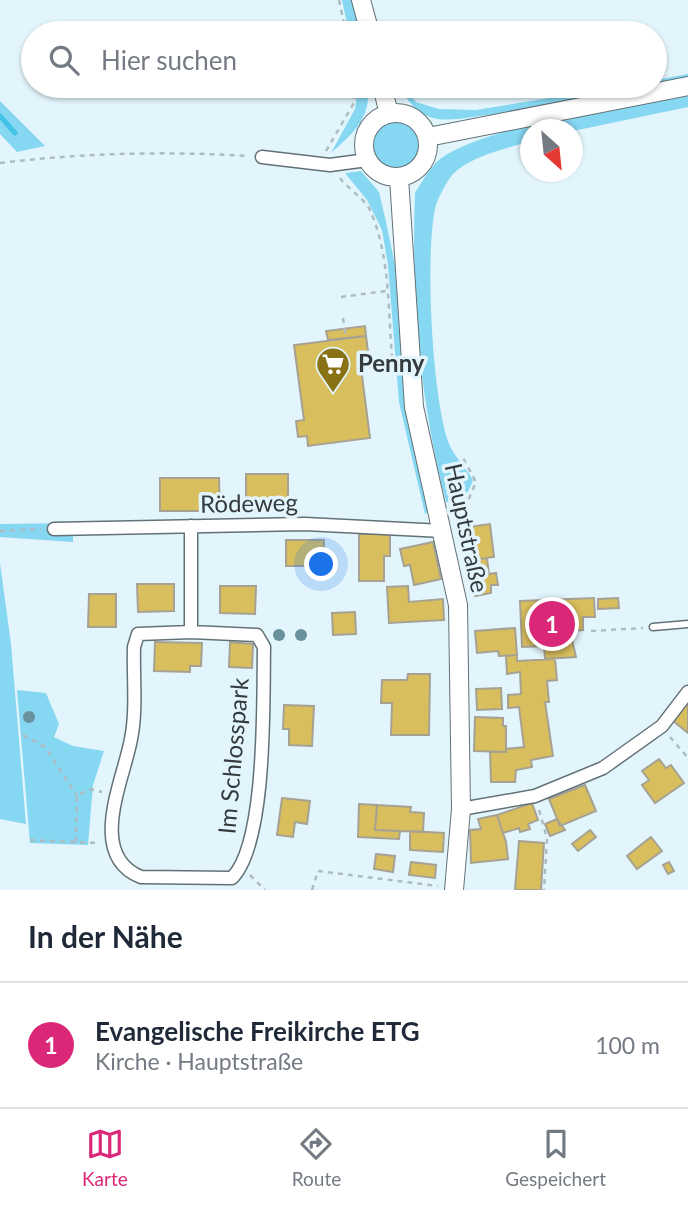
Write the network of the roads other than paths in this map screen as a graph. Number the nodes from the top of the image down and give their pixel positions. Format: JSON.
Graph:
{"nodes":[{"id":1,"x":361,"y":0,"type":"edge"},
{"id":2,"x":367,"y":21,"type":"edge"},
{"id":3,"x":688,"y":86,"type":"edge"},
{"id":4,"x":667,"y":90,"type":"edge"},
{"id":5,"x":385,"y":98,"type":"edge"},
{"id":6,"x":627,"y":98,"type":"edge"},
{"id":7,"x":389,"y":114,"type":"junction"},
{"id":8,"x":428,"y":137,"type":"junction"},
{"id":9,"x":262,"y":157,"type":"road end"},
{"id":10,"x":367,"y":159,"type":"junction"},
{"id":11,"x":399,"y":178,"type":"junction"},
{"id":12,"x":442,"y":525,"type":"junction"},
{"id":13,"x":191,"y":526,"type":"junction"},
{"id":14,"x":54,"y":529,"type":"road end"},
{"id":15,"x":688,"y":624,"type":"edge"},
{"id":16,"x":653,"y":627,"type":"road end"},
{"id":17,"x":191,"y":632,"type":"junction"},
{"id":18,"x":688,"y":692,"type":"edge"},
{"id":19,"x":461,"y":809,"type":"junction"},
{"id":20,"x":454,"y":889,"type":"edge"}],
"edges":[{"from":1,"to":2,"type":"main road"},
{"from":3,"to":4,"type":"main road"},
{"from":5,"to":7,"type":"main road"},
{"from":6,"to":8,"type":"main road"},
{"from":7,"to":8,"type":"main road"},
{"from":7,"to":10,"type":"main road"},
{"from":8,"to":11,"type":"main road"},
{"from":9,"to":10,"type":"street"},
{"from":10,"to":11,"type":"main road"},
{"from":11,"to":12,"type":"main road","name":"Hauptstraße"},
{"from":12,"to":13,"type":"street","name":"Rödeweg"},
{"from":12,"to":19,"type":"main road","name":"Hauptstraße"},
{"from":13,"to":14,"type":"street","name":"Rödeweg"},
{"from":13,"to":17,"type":"street"},
{"from":15,"to":16,"type":"lane"},
{"from":17,"to":17,"type":"street","name":"Im Schlosspark"},
{"from":18,"to":19,"type":"street"},
{"from":19,"to":20,"type":"main road","name":"Hauptstraße"}]}
